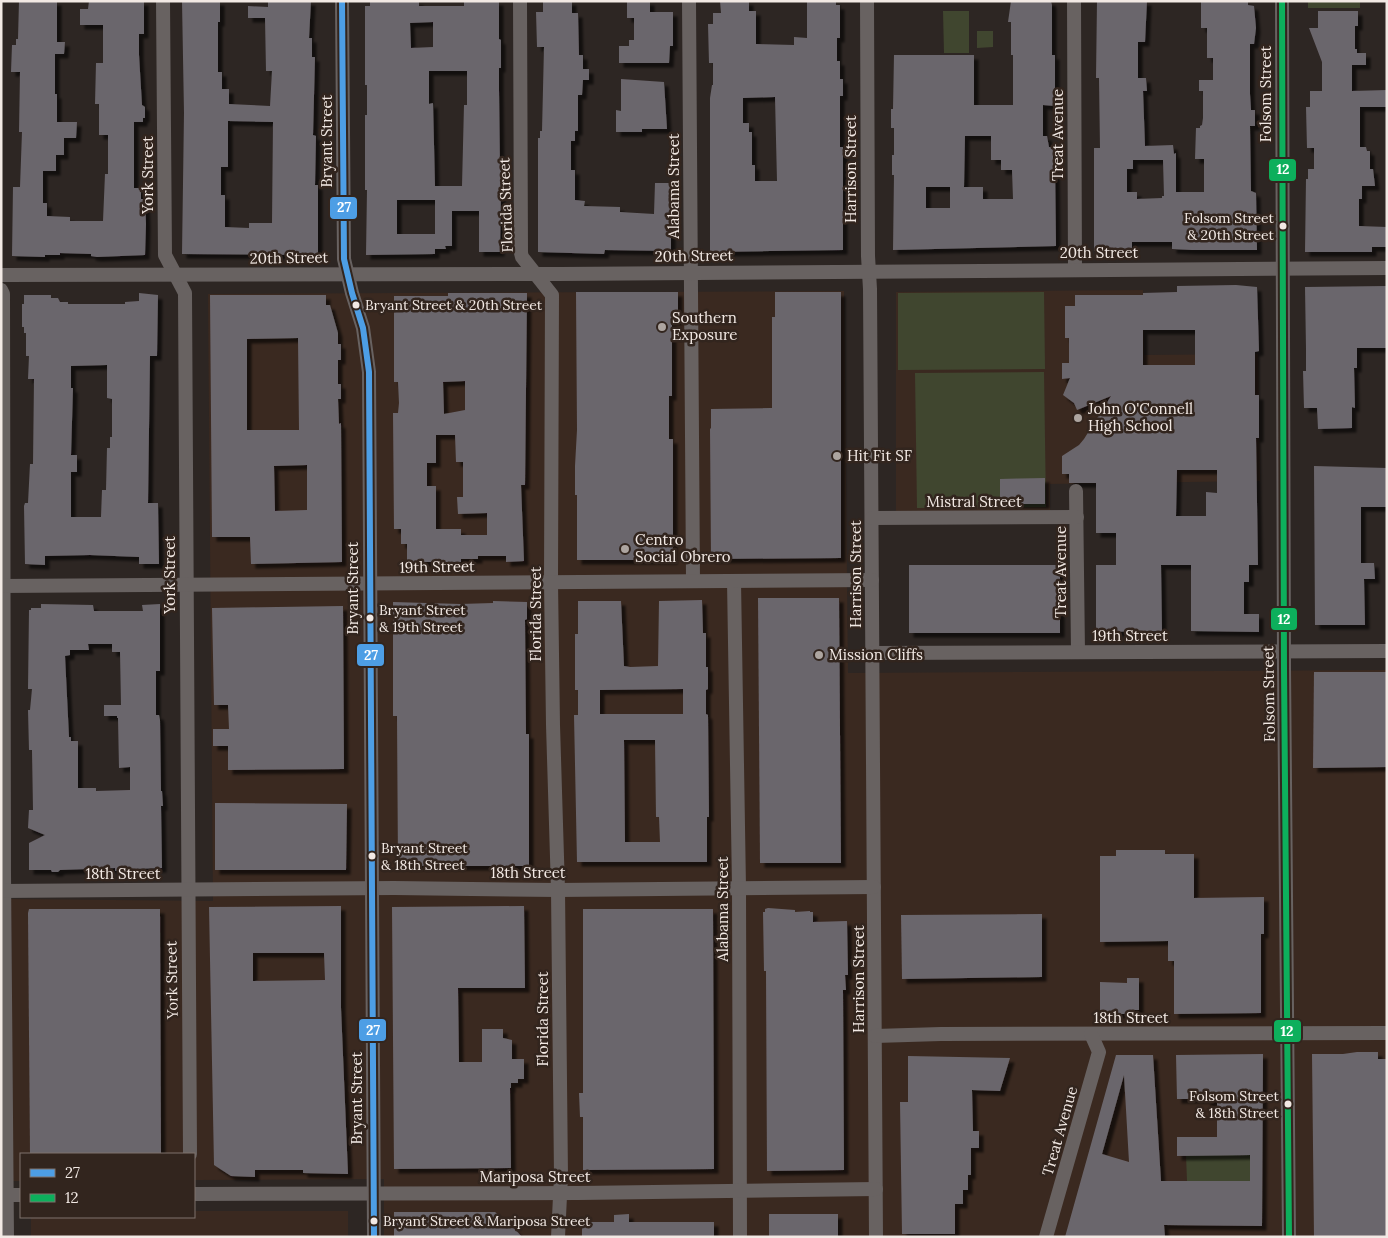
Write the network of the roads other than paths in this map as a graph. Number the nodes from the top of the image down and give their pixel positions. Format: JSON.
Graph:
{"nodes":[{"id":1,"x":163,"y":1,"type":"edge"},
{"id":2,"x":342,"y":1,"type":"edge"},
{"id":3,"x":520,"y":1,"type":"edge"},
{"id":4,"x":689,"y":1,"type":"edge"},
{"id":5,"x":867,"y":1,"type":"edge"},
{"id":6,"x":1074,"y":1,"type":"edge"},
{"id":7,"x":1282,"y":1,"type":"edge"},
{"id":8,"x":1387,"y":268,"type":"edge"},
{"id":9,"x":1284,"y":269,"type":"junction"},
{"id":10,"x":1075,"y":270,"type":"junction"},
{"id":11,"x":869,"y":271,"type":"junction"},
{"id":12,"x":692,"y":272,"type":"junction"},
{"id":13,"x":536,"y":273,"type":"junction"},
{"id":14,"x":347,"y":274,"type":"junction"},
{"id":15,"x":1,"y":275,"type":"edge"},
{"id":16,"x":176,"y":276,"type":"junction"},
{"id":17,"x":1,"y":290,"type":"edge"},
{"id":18,"x":1076,"y":491,"type":"dead end"},
{"id":19,"x":1077,"y":517,"type":"junction"},
{"id":20,"x":872,"y":518,"type":"junction"},
{"id":21,"x":872,"y":580,"type":"junction"},
{"id":22,"x":693,"y":581,"type":"junction"},
{"id":23,"x":734,"y":581,"type":"junction"},
{"id":24,"x":551,"y":582,"type":"junction"},
{"id":25,"x":186,"y":584,"type":"junction"},
{"id":26,"x":369,"y":584,"type":"junction"},
{"id":27,"x":2,"y":586,"type":"edge"},
{"id":28,"x":1387,"y":650,"type":"edge"},
{"id":29,"x":1284,"y":651,"type":"junction"},
{"id":30,"x":1078,"y":652,"type":"junction"},
{"id":31,"x":873,"y":654,"type":"junction"},
{"id":32,"x":740,"y":887,"type":"junction"},
{"id":33,"x":874,"y":887,"type":"junction"},
{"id":34,"x":372,"y":888,"type":"junction"},
{"id":35,"x":188,"y":890,"type":"junction"},
{"id":36,"x":558,"y":890,"type":"junction"},
{"id":37,"x":3,"y":891,"type":"edge"},
{"id":38,"x":1387,"y":1033,"type":"edge"},
{"id":39,"x":1091,"y":1034,"type":"junction"},
{"id":40,"x":1288,"y":1034,"type":"junction"},
{"id":41,"x":875,"y":1036,"type":"junction"},
{"id":42,"x":190,"y":1153,"type":"edge"},
{"id":43,"x":876,"y":1189,"type":"junction"},
{"id":44,"x":740,"y":1191,"type":"junction"},
{"id":45,"x":374,"y":1192,"type":"junction"},
{"id":46,"x":559,"y":1193,"type":"junction"},
{"id":47,"x":195,"y":1194,"type":"edge"},
{"id":48,"x":4,"y":1195,"type":"edge"},
{"id":49,"x":20,"y":1195,"type":"edge"},
{"id":50,"x":7,"y":1237,"type":"edge"},
{"id":51,"x":374,"y":1237,"type":"edge"},
{"id":52,"x":558,"y":1237,"type":"edge"},
{"id":53,"x":740,"y":1237,"type":"edge"},
{"id":54,"x":876,"y":1237,"type":"edge"},
{"id":55,"x":1046,"y":1237,"type":"edge"},
{"id":56,"x":1289,"y":1237,"type":"edge"}],
"edges":[{"from":1,"to":16,"type":"street","name":"York Street"},
{"from":2,"to":14,"type":"street","name":"Bryant Street"},
{"from":3,"to":13,"type":"street","name":"Florida Street"},
{"from":4,"to":12,"type":"street","name":"Alabama Street"},
{"from":5,"to":11,"type":"street","name":"Harrison Street"},
{"from":6,"to":10,"type":"street","name":"Treat Avenue"},
{"from":7,"to":9,"type":"street","name":"Folsom Street"},
{"from":8,"to":9,"type":"street","name":"20th Street"},
{"from":9,"to":10,"type":"street","name":"20th Street"},
{"from":9,"to":29,"type":"street","name":"Folsom Street"},
{"from":10,"to":11,"type":"street","name":"20th Street"},
{"from":11,"to":12,"type":"street","name":"20th Street"},
{"from":11,"to":20,"type":"street","name":"Harrison Street"},
{"from":12,"to":13,"type":"street","name":"20th Street"},
{"from":12,"to":22,"type":"street","name":"Alabama Street"},
{"from":13,"to":14,"type":"street","name":"20th Street"},
{"from":13,"to":24,"type":"street","name":"Florida Street"},
{"from":14,"to":16,"type":"street","name":"20th Street"},
{"from":14,"to":26,"type":"street","name":"Bryant Street"},
{"from":15,"to":16,"type":"street","name":"20th Street"},
{"from":16,"to":25,"type":"street","name":"York Street"},
{"from":17,"to":27,"type":"street"},
{"from":18,"to":19,"type":"street","name":"Treat Avenue"},
{"from":19,"to":20,"type":"street","name":"Mistral Street"},
{"from":19,"to":30,"type":"street","name":"Treat Avenue"},
{"from":20,"to":21,"type":"street","name":"Harrison Street"},
{"from":21,"to":23,"type":"street","name":"19th Street"},
{"from":21,"to":31,"type":"street","name":"Harrison Street"},
{"from":22,"to":23,"type":"street","name":"19th Street"},
{"from":22,"to":24,"type":"street","name":"19th Street"},
{"from":23,"to":32,"type":"street","name":"Alabama Street"},
{"from":24,"to":26,"type":"street","name":"19th Street"},
{"from":24,"to":36,"type":"street","name":"Florida Street"},
{"from":25,"to":26,"type":"street","name":"19th Street"},
{"from":25,"to":27,"type":"street","name":"19th Street"},
{"from":25,"to":35,"type":"street","name":"York Street"},
{"from":26,"to":34,"type":"street","name":"Bryant Street"},
{"from":27,"to":37,"type":"street"},
{"from":28,"to":29,"type":"street","name":"19th Street"},
{"from":29,"to":30,"type":"street","name":"19th Street"},
{"from":29,"to":40,"type":"street","name":"Folsom Street"},
{"from":30,"to":31,"type":"street","name":"19th Street"},
{"from":31,"to":33,"type":"street","name":"Harrison Street"},
{"from":32,"to":33,"type":"street","name":"18th Street"},
{"from":32,"to":36,"type":"street","name":"18th Street"},
{"from":32,"to":44,"type":"street","name":"Alabama Street"},
{"from":33,"to":41,"type":"street","name":"Harrison Street"},
{"from":34,"to":35,"type":"street","name":"18th Street"},
{"from":34,"to":36,"type":"street","name":"18th Street"},
{"from":34,"to":45,"type":"street","name":"Bryant Street"},
{"from":35,"to":37,"type":"street","name":"18th Street"},
{"from":35,"to":42,"type":"street","name":"York Street"},
{"from":36,"to":46,"type":"street","name":"Florida Street"},
{"from":37,"to":48,"type":"street"},
{"from":38,"to":40,"type":"street","name":"18th Street"},
{"from":39,"to":40,"type":"street","name":"18th Street"},
{"from":39,"to":41,"type":"street","name":"18th Street"},
{"from":39,"to":55,"type":"street","name":"Treat Avenue"},
{"from":40,"to":56,"type":"street","name":"Folsom Street"},
{"from":41,"to":43,"type":"street","name":"Harrison Street"},
{"from":43,"to":44,"type":"street","name":"Mariposa Street"},
{"from":43,"to":54,"type":"street","name":"Harrison Street"},
{"from":44,"to":46,"type":"street","name":"Mariposa Street"},
{"from":44,"to":53,"type":"street","name":"Alabama Street"},
{"from":45,"to":46,"type":"street","name":"Mariposa Street"},
{"from":45,"to":47,"type":"street","name":"Mariposa Street"},
{"from":45,"to":51,"type":"street","name":"Bryant Street"},
{"from":46,"to":52,"type":"street","name":"Florida Street"},
{"from":48,"to":49,"type":"street"},
{"from":48,"to":50,"type":"street"}]}
